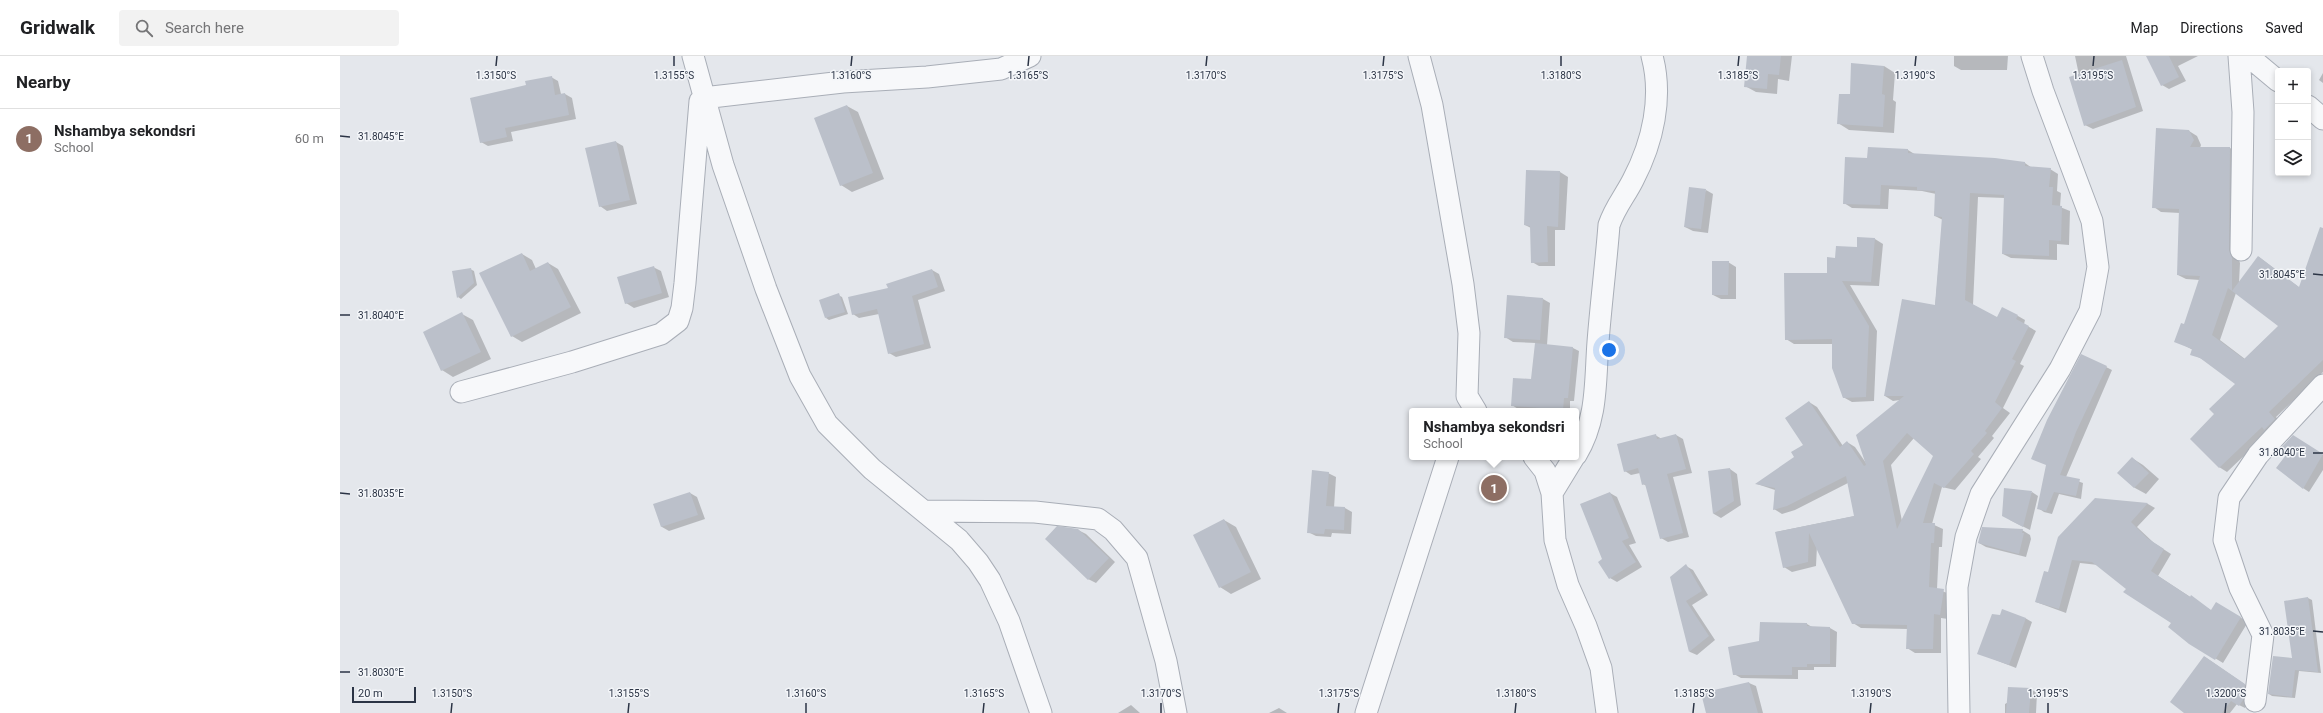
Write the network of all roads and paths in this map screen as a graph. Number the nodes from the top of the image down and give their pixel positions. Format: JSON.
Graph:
{"nodes":[{"id":1,"x":693,"y":56,"type":"edge"},
{"id":2,"x":1030,"y":56,"type":"edge"},
{"id":3,"x":1419,"y":56,"type":"edge"},
{"id":4,"x":1652,"y":56,"type":"edge"},
{"id":5,"x":2032,"y":56,"type":"edge"},
{"id":6,"x":2239,"y":56,"type":"edge"},
{"id":7,"x":2248,"y":56,"type":"edge"},
{"id":8,"x":2275,"y":78,"type":"edge"},
{"id":9,"x":702,"y":93,"type":"junction"},
{"id":10,"x":2311,"y":109,"type":"edge"},
{"id":11,"x":2323,"y":119,"type":"edge"},
{"id":12,"x":2241,"y":250,"type":"dead end"},
{"id":13,"x":2323,"y":385,"type":"edge"},
{"id":14,"x":461,"y":392,"type":"dead end"},
{"id":15,"x":1469,"y":406,"type":"edge"},
{"id":16,"x":1579,"y":450,"type":"edge"},
{"id":17,"x":1447,"y":460,"type":"edge"},
{"id":18,"x":1537,"y":460,"type":"edge"},
{"id":19,"x":1573,"y":460,"type":"edge"},
{"id":20,"x":1552,"y":493,"type":"junction"},
{"id":21,"x":924,"y":511,"type":"junction"},
{"id":22,"x":2255,"y":701,"type":"dead end"},
{"id":23,"x":1041,"y":713,"type":"edge"},
{"id":24,"x":1176,"y":713,"type":"edge"},
{"id":25,"x":1366,"y":713,"type":"edge"},
{"id":26,"x":1607,"y":713,"type":"edge"},
{"id":27,"x":1958,"y":713,"type":"edge"}],
"edges":[{"from":1,"to":9,"type":"street"},
{"from":2,"to":9,"type":"street"},
{"from":3,"to":15,"type":"street"},
{"from":4,"to":16,"type":"street"},
{"from":5,"to":27,"type":"street"},
{"from":6,"to":12,"type":"street"},
{"from":7,"to":8,"type":"street"},
{"from":9,"to":14,"type":"street"},
{"from":9,"to":21,"type":"street"},
{"from":10,"to":11,"type":"street"},
{"from":13,"to":22,"type":"street"},
{"from":17,"to":25,"type":"street"},
{"from":18,"to":20,"type":"street"},
{"from":19,"to":20,"type":"street"},
{"from":20,"to":26,"type":"street"},
{"from":21,"to":23,"type":"street"},
{"from":21,"to":24,"type":"street"}]}
